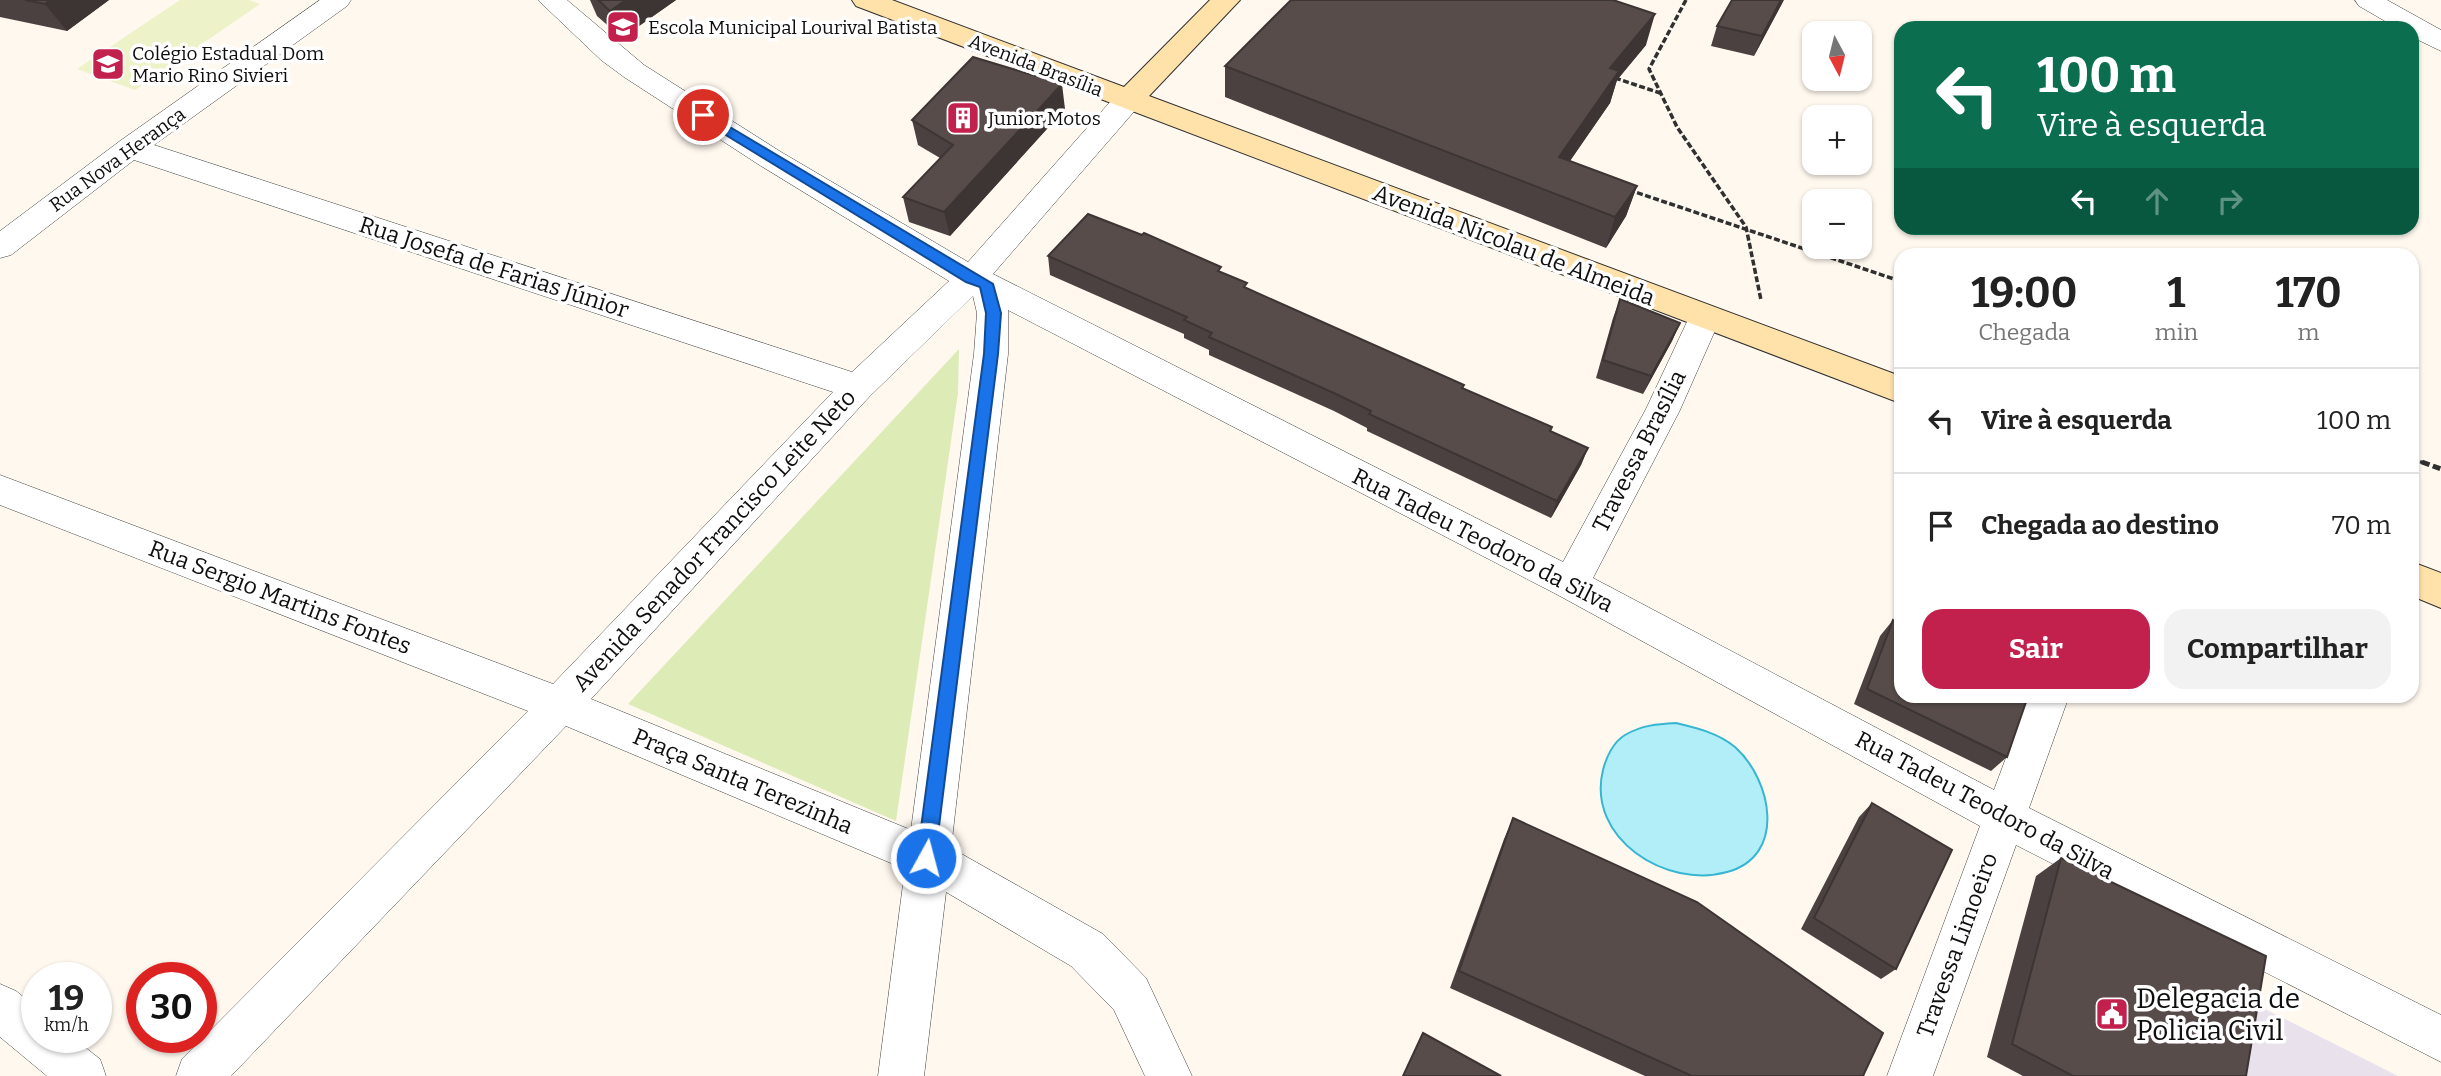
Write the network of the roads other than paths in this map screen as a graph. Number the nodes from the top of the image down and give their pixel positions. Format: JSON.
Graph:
{"nodes":[{"id":1,"x":338,"y":0,"type":"edge"},
{"id":2,"x":551,"y":0,"type":"edge"},
{"id":3,"x":866,"y":0,"type":"edge"},
{"id":4,"x":1226,"y":0,"type":"edge"},
{"id":5,"x":2368,"y":0,"type":"edge"},
{"id":6,"x":2404,"y":21,"type":"edge"},
{"id":7,"x":2419,"y":29,"type":"edge"},
{"id":8,"x":2441,"y":42,"type":"edge"},
{"id":9,"x":1128,"y":100,"type":"junction"},
{"id":10,"x":130,"y":148,"type":"junction"},
{"id":11,"x":0,"y":247,"type":"edge"},
{"id":12,"x":978,"y":282,"type":"junction"},
{"id":13,"x":1704,"y":317,"type":"junction"},
{"id":14,"x":858,"y":387,"type":"junction"},
{"id":15,"x":1894,"y":388,"type":"edge"},
{"id":16,"x":0,"y":490,"type":"edge"},
{"id":17,"x":2419,"y":582,"type":"edge"},
{"id":18,"x":1571,"y":584,"type":"junction"},
{"id":19,"x":2441,"y":591,"type":"edge"},
{"id":20,"x":2046,"y":703,"type":"edge"},
{"id":21,"x":560,"y":705,"type":"junction"},
{"id":22,"x":2004,"y":817,"type":"junction"},
{"id":23,"x":926,"y":858,"type":"junction"},
{"id":24,"x":0,"y":1007,"type":"edge"},
{"id":25,"x":21,"y":1025,"type":"edge"},
{"id":26,"x":2441,"y":1039,"type":"edge"},
{"id":27,"x":55,"y":1053,"type":"edge"},
{"id":28,"x":83,"y":1076,"type":"edge"},
{"id":29,"x":199,"y":1076,"type":"edge"},
{"id":30,"x":901,"y":1076,"type":"edge"},
{"id":31,"x":1169,"y":1076,"type":"edge"},
{"id":32,"x":1910,"y":1076,"type":"edge"}],
"edges":[{"from":1,"to":10,"type":"street","name":"Rua Nova Herança"},
{"from":2,"to":12,"type":"street","name":"Rua Tadeu Teodoro da Silva"},
{"from":3,"to":9,"type":"main road","name":"Avenida Brasília"},
{"from":4,"to":9,"type":"main road","name":"Avenida Senador Francisco Leite Neto"},
{"from":5,"to":6,"type":"street"},
{"from":7,"to":8,"type":"street"},
{"from":9,"to":12,"type":"street","name":"Avenida Senador Francisco Leite Neto"},
{"from":9,"to":13,"type":"main road","name":"Avenida Nicolau de Almeida"},
{"from":10,"to":11,"type":"street","name":"Rua Nova Herança"},
{"from":10,"to":14,"type":"street","name":"Rua Josefa de Farias Júnior"},
{"from":12,"to":14,"type":"street","name":"Avenida Senador Francisco Leite Neto"},
{"from":12,"to":18,"type":"street","name":"Rua Tadeu Teodoro da Silva"},
{"from":12,"to":23,"type":"street"},
{"from":13,"to":15,"type":"main road","name":"Avenida Nicolau de Almeida"},
{"from":13,"to":18,"type":"street","name":"Travessa Brasília"},
{"from":14,"to":21,"type":"street","name":"Avenida Senador Francisco Leite Neto"},
{"from":16,"to":21,"type":"street","name":"Rua Sergio Martins Fontes"},
{"from":17,"to":19,"type":"main road"},
{"from":18,"to":22,"type":"street","name":"Rua Tadeu Teodoro da Silva"},
{"from":20,"to":22,"type":"street","name":"Travessa Limoeiro"},
{"from":21,"to":23,"type":"street","name":"Praça Santa Terezinha"},
{"from":21,"to":29,"type":"street","name":"Avenida Senador Francisco Leite Neto"},
{"from":22,"to":26,"type":"street","name":"Rua Tadeu Teodoro da Silva"},
{"from":22,"to":32,"type":"street","name":"Travessa Limoeiro"},
{"from":23,"to":30,"type":"street"},
{"from":23,"to":31,"type":"street","name":"Praça Santa Terezinha"},
{"from":24,"to":25,"type":"street"},
{"from":27,"to":28,"type":"street"}]}
